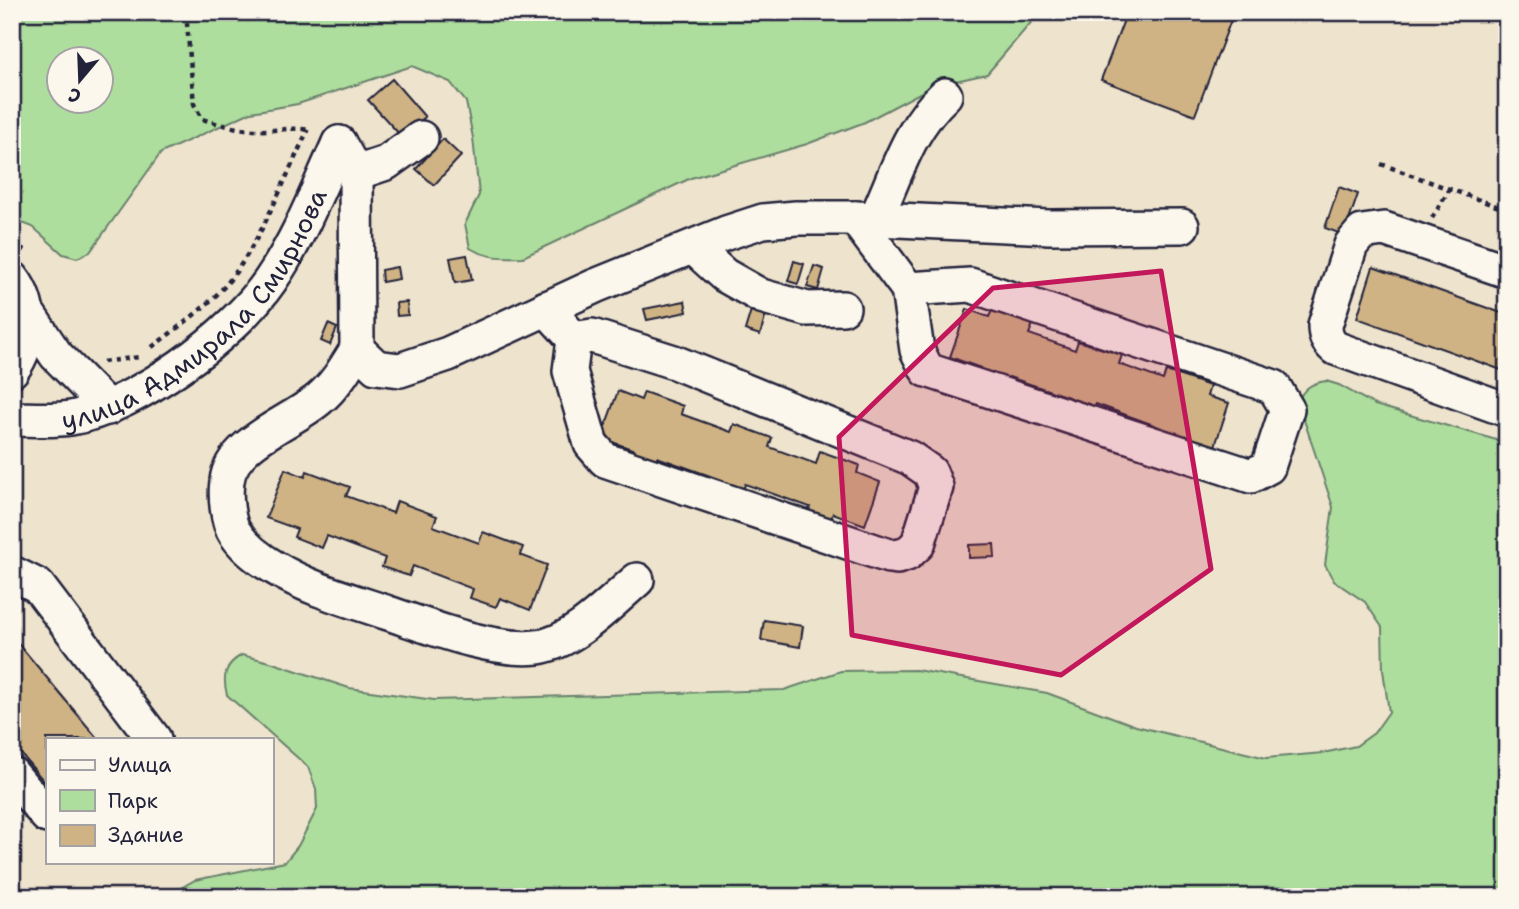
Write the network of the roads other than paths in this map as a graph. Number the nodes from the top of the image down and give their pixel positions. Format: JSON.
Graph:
{"nodes":[{"id":1,"x":945,"y":95,"type":"dead end"},
{"id":2,"x":421,"y":138,"type":"dead end"},
{"id":3,"x":356,"y":173,"type":"junction"},
{"id":4,"x":866,"y":218,"type":"junction"},
{"id":5,"x":1182,"y":226,"type":"dead end"},
{"id":6,"x":693,"y":247,"type":"junction"},
{"id":7,"x":22,"y":269,"type":"edge"},
{"id":8,"x":1507,"y":271,"type":"edge"},
{"id":9,"x":908,"y":289,"type":"junction"},
{"id":10,"x":546,"y":308,"type":"junction"},
{"id":11,"x":843,"y":308,"type":"dead end"},
{"id":12,"x":27,"y":312,"type":"junction"},
{"id":13,"x":574,"y":339,"type":"junction"},
{"id":14,"x":356,"y":349,"type":"junction"},
{"id":15,"x":12,"y":370,"type":"edge"},
{"id":16,"x":108,"y":408,"type":"junction"},
{"id":17,"x":1507,"y":410,"type":"edge"},
{"id":18,"x":12,"y":419,"type":"edge"},
{"id":19,"x":12,"y":573,"type":"edge"},
{"id":20,"x":637,"y":580,"type":"dead end"},
{"id":21,"x":153,"y":738,"type":"edge"},
{"id":22,"x":12,"y":774,"type":"edge"},
{"id":23,"x":46,"y":815,"type":"edge"}],
"edges":[{"from":1,"to":4,"type":"street"},
{"from":2,"to":3,"type":"street"},
{"from":3,"to":14,"type":"street"},
{"from":3,"to":16,"type":"street","name":"улица Адмирала Смирнова"},
{"from":4,"to":5,"type":"street"},
{"from":4,"to":6,"type":"street"},
{"from":4,"to":9,"type":"street"},
{"from":6,"to":10,"type":"street"},
{"from":6,"to":11,"type":"street"},
{"from":7,"to":12,"type":"street"},
{"from":8,"to":17,"type":"street"},
{"from":9,"to":9,"type":"street"},
{"from":10,"to":13,"type":"street"},
{"from":10,"to":14,"type":"street"},
{"from":12,"to":15,"type":"street"},
{"from":12,"to":16,"type":"street"},
{"from":13,"to":13,"type":"street"},
{"from":14,"to":20,"type":"street"},
{"from":16,"to":18,"type":"street","name":"улица Адмирала Смирнова"},
{"from":19,"to":21,"type":"street"},
{"from":22,"to":23,"type":"street"}]}
